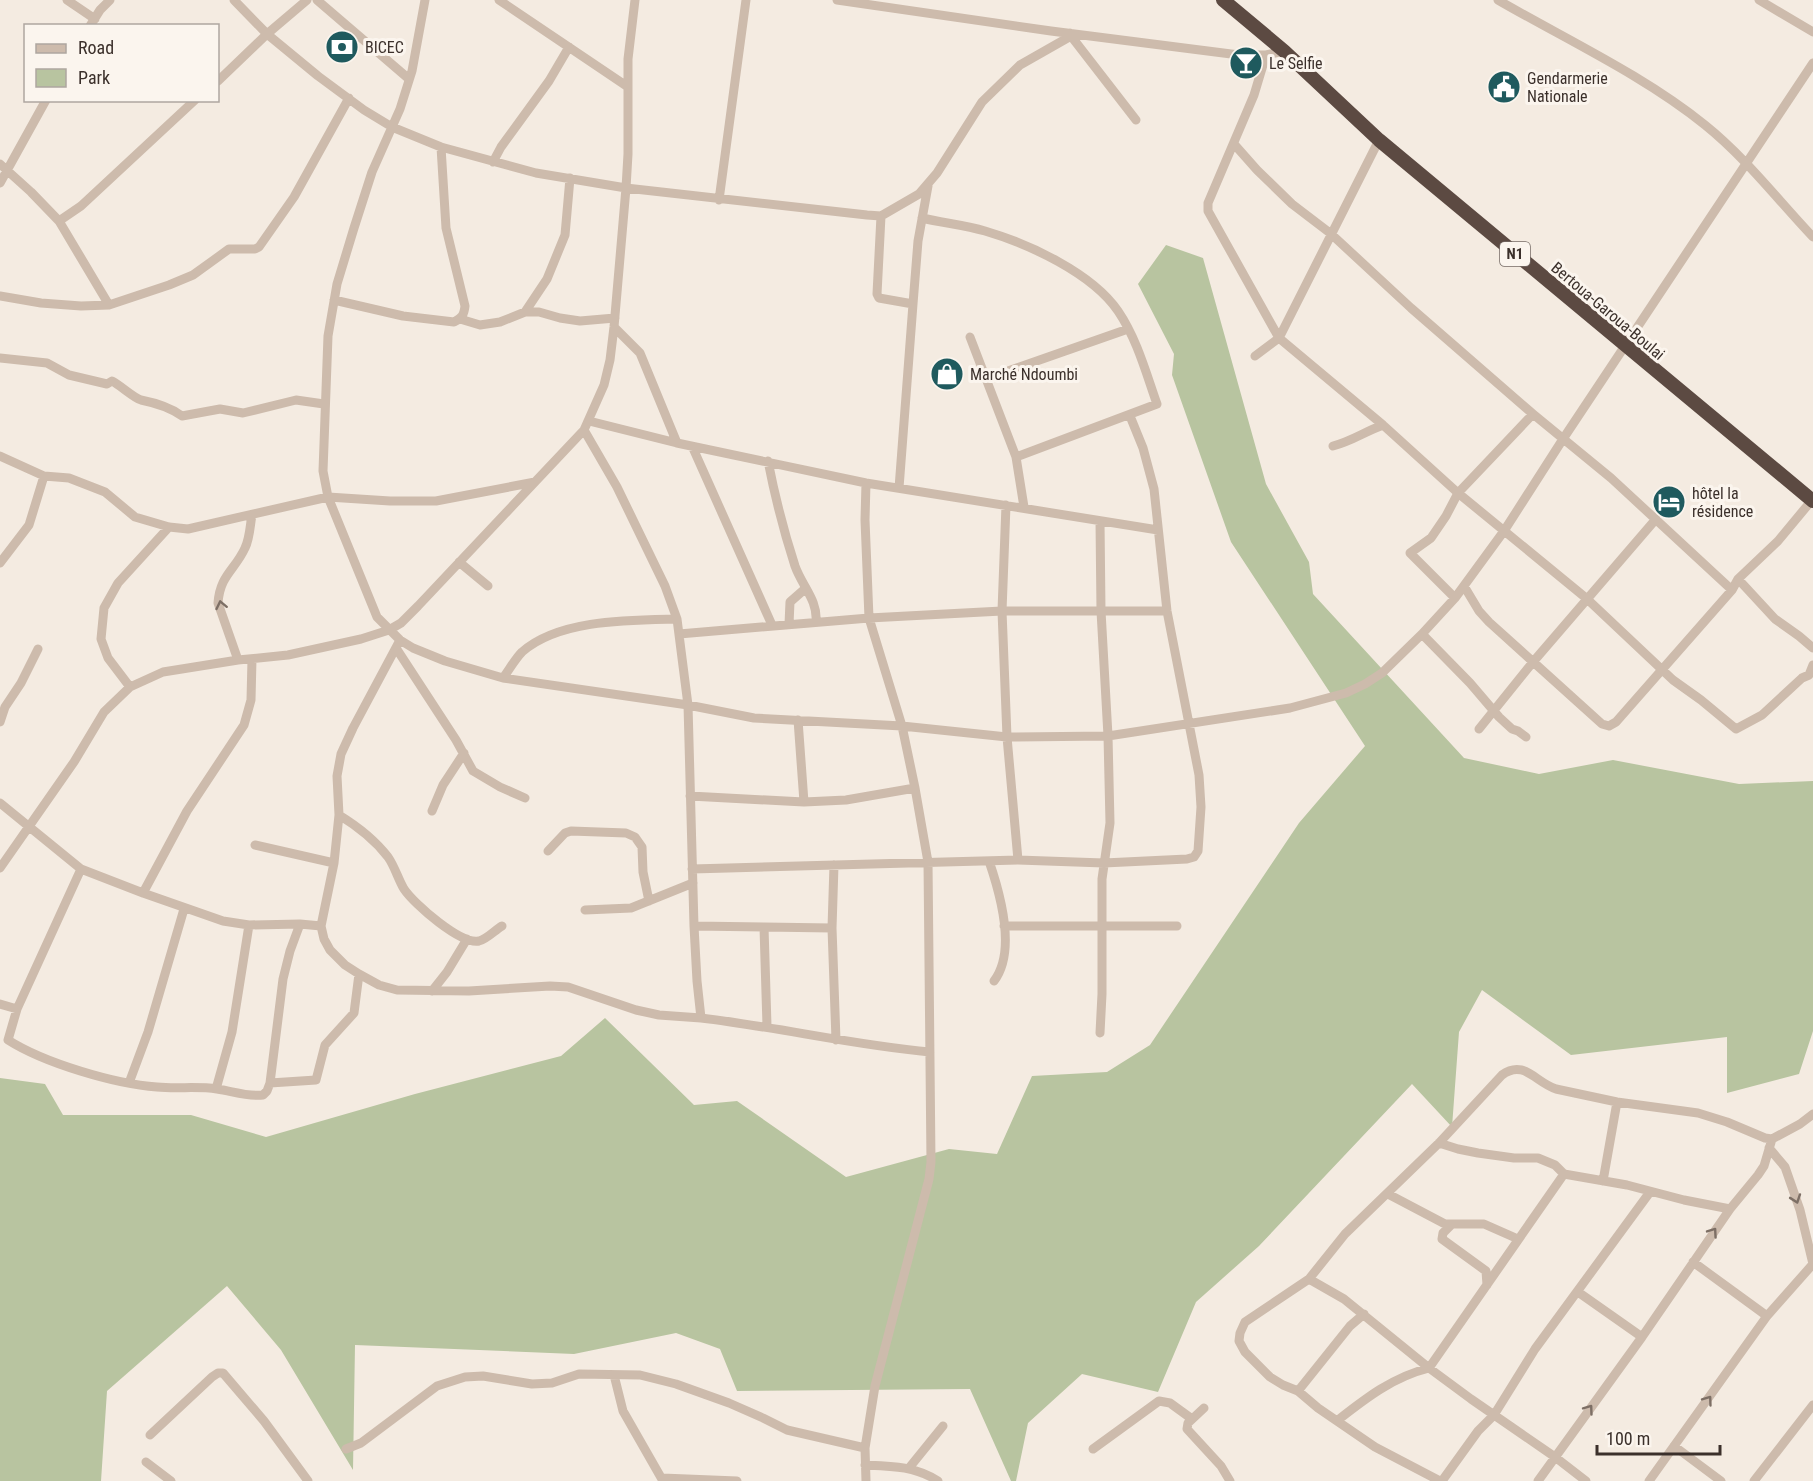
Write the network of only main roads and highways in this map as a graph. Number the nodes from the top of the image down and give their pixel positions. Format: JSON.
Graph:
{"nodes":[{"id":1,"x":1223,"y":0,"type":"edge"},
{"id":2,"x":1812,"y":501,"type":"edge"}],
"edges":[{"from":1,"to":2,"type":"highway","name":"Bertoua-Garoua-Boulai","number":"N1"}]}
